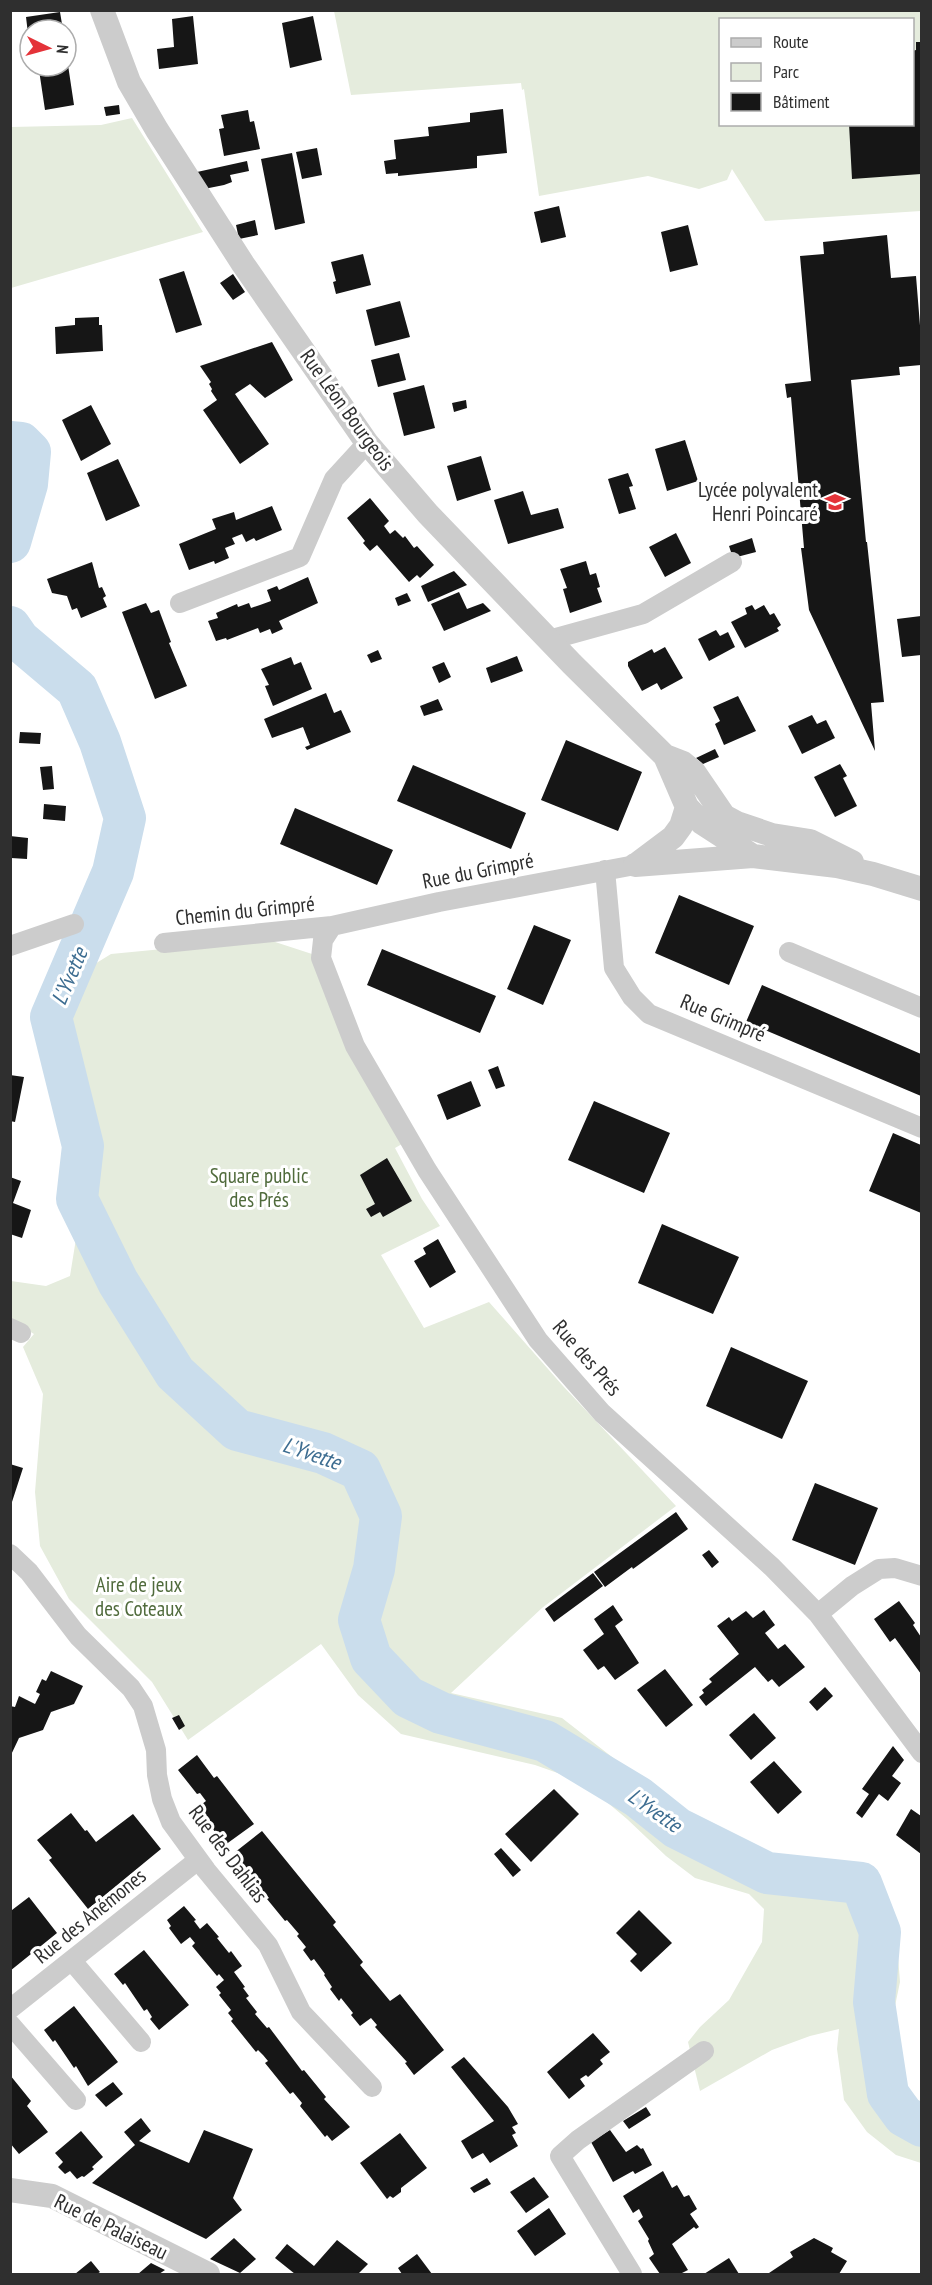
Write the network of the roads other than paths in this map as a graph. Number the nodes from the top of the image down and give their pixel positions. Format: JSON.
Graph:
{"nodes":[{"id":1,"x":102,"y":10,"type":"edge"},
{"id":2,"x":367,"y":442,"type":"junction"},
{"id":3,"x":732,"y":562,"type":"dead end"},
{"id":4,"x":180,"y":603,"type":"dead end"},
{"id":5,"x":549,"y":640,"type":"junction"},
{"id":6,"x":665,"y":756,"type":"junction"},
{"id":7,"x":716,"y":805,"type":"junction"},
{"id":8,"x":687,"y":807,"type":"junction"},
{"id":9,"x":712,"y":830,"type":"junction"},
{"id":10,"x":753,"y":856,"type":"junction"},
{"id":11,"x":693,"y":860,"type":"junction"},
{"id":12,"x":635,"y":865,"type":"junction"},
{"id":13,"x":605,"y":870,"type":"junction"},
{"id":14,"x":873,"y":874,"type":"junction"},
{"id":15,"x":921,"y":889,"type":"edge"},
{"id":16,"x":74,"y":924,"type":"dead end"},
{"id":17,"x":332,"y":926,"type":"junction"},
{"id":18,"x":164,"y":943,"type":"dead end"},
{"id":19,"x":10,"y":946,"type":"edge"},
{"id":20,"x":789,"y":952,"type":"dead end"},
{"id":21,"x":921,"y":1008,"type":"edge"},
{"id":22,"x":921,"y":1128,"type":"edge"},
{"id":23,"x":10,"y":1554,"type":"edge"},
{"id":24,"x":921,"y":1576,"type":"edge"},
{"id":25,"x":818,"y":1614,"type":"junction"},
{"id":26,"x":921,"y":1753,"type":"edge"},
{"id":27,"x":198,"y":1860,"type":"junction"},
{"id":28,"x":72,"y":1961,"type":"junction"},
{"id":29,"x":10,"y":2009,"type":"edge"},
{"id":30,"x":10,"y":2024,"type":"edge"},
{"id":31,"x":141,"y":2042,"type":"dead end"},
{"id":32,"x":704,"y":2051,"type":"dead end"},
{"id":33,"x":372,"y":2087,"type":"dead end"},
{"id":34,"x":76,"y":2100,"type":"dead end"},
{"id":35,"x":10,"y":2190,"type":"edge"},
{"id":36,"x":208,"y":2274,"type":"edge"},
{"id":37,"x":632,"y":2274,"type":"edge"}],
"edges":[{"from":1,"to":2,"type":"street","name":"Rue Léon Bourgeois"},
{"from":2,"to":4,"type":"street"},
{"from":2,"to":5,"type":"street","name":"Rue Léon Bourgeois"},
{"from":3,"to":5,"type":"street"},
{"from":5,"to":6,"type":"street","name":"Rue Léon Bourgeois"},
{"from":6,"to":7,"type":"street","name":"Rue Léon Bourgeois"},
{"from":6,"to":8,"type":"street","name":"Rue Léon Bourgeois"},
{"from":7,"to":9,"type":"street"},
{"from":7,"to":14,"type":"street","name":"Rue Léon Bourgeois"},
{"from":8,"to":9,"type":"street","name":"Rue Léon Bourgeois"},
{"from":8,"to":12,"type":"street"},
{"from":9,"to":10,"type":"street","name":"Rue Léon Bourgeois"},
{"from":9,"to":11,"type":"street"},
{"from":10,"to":11,"type":"street"},
{"from":10,"to":14,"type":"street","name":"Rue Léon Bourgeois"},
{"from":11,"to":12,"type":"street"},
{"from":12,"to":13,"type":"street","name":"Rue du Grimpré"},
{"from":13,"to":17,"type":"street","name":"Rue du Grimpré"},
{"from":13,"to":22,"type":"street","name":"Rue Grimpré"},
{"from":14,"to":15,"type":"street","name":"Rue Léon Bourgeois"},
{"from":16,"to":19,"type":"street"},
{"from":17,"to":18,"type":"street","name":"Chemin du Grimpré"},
{"from":17,"to":25,"type":"street","name":"Rue des Prés"},
{"from":20,"to":21,"type":"street"},
{"from":23,"to":27,"type":"street","name":"Rue des Dahlias"},
{"from":24,"to":25,"type":"street"},
{"from":25,"to":26,"type":"street","name":"Rue des Prés"},
{"from":27,"to":28,"type":"street","name":"Rue des Anémones"},
{"from":27,"to":33,"type":"street","name":"Rue des Dahlias"},
{"from":28,"to":29,"type":"street","name":"Rue des Anémones"},
{"from":28,"to":31,"type":"street"},
{"from":30,"to":34,"type":"street"},
{"from":32,"to":37,"type":"street"},
{"from":35,"to":36,"type":"street","name":"Rue de Palaiseau"}]}
